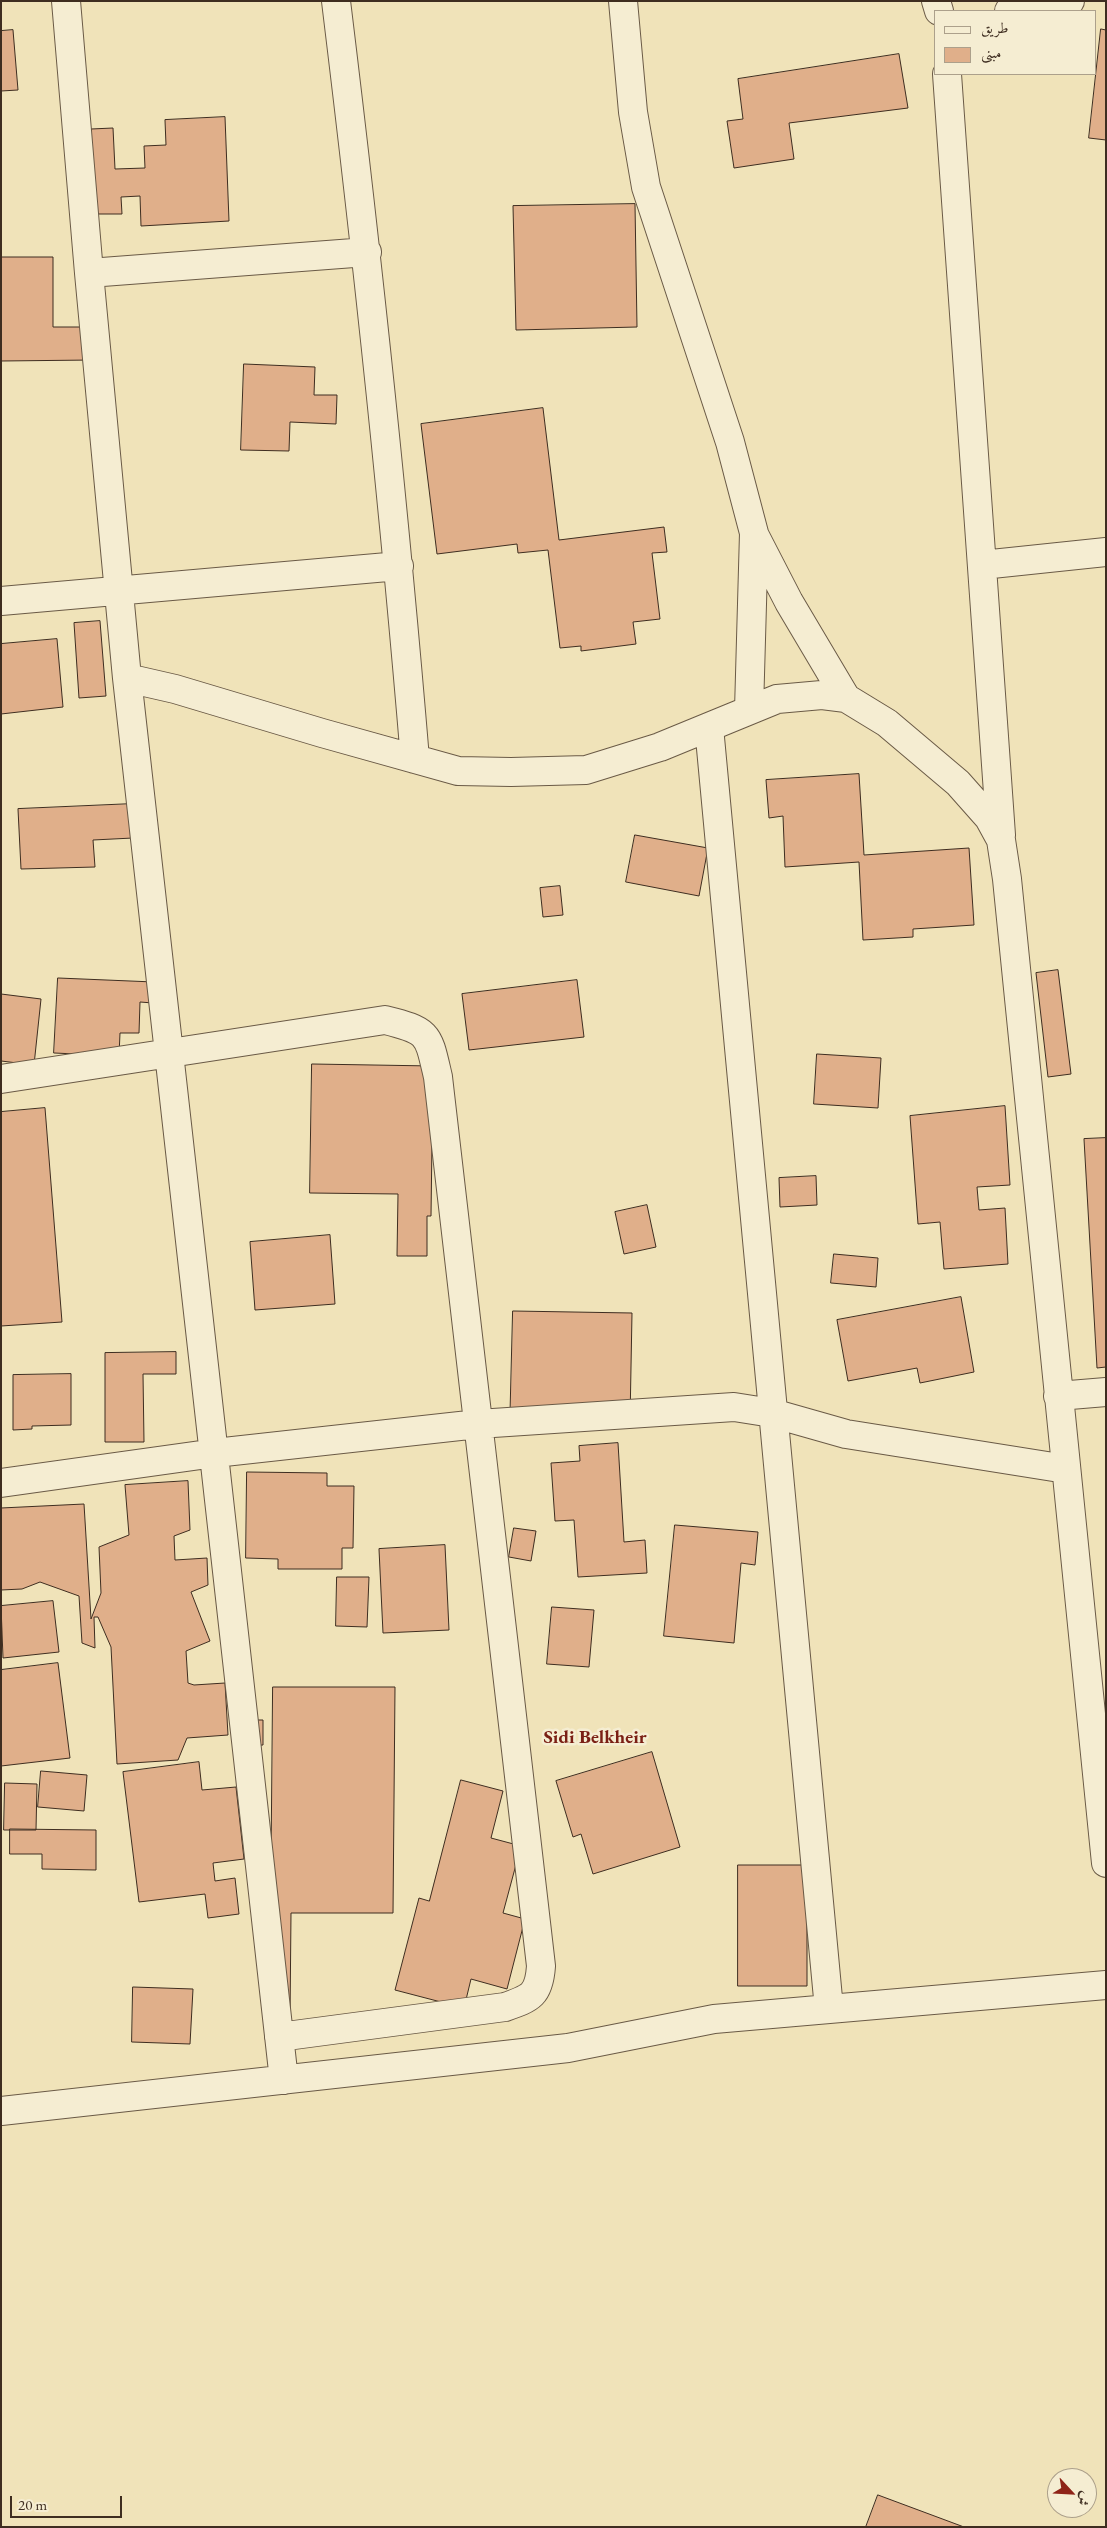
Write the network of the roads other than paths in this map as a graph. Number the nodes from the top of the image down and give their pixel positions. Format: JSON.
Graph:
{"nodes":[{"id":1,"x":66,"y":1,"type":"edge"},
{"id":2,"x":336,"y":1,"type":"edge"},
{"id":3,"x":623,"y":1,"type":"edge"},
{"id":4,"x":1070,"y":1,"type":"edge"},
{"id":5,"x":1015,"y":10,"type":"edge"},
{"id":6,"x":947,"y":75,"type":"edge"},
{"id":7,"x":367,"y":252,"type":"junction"},
{"id":8,"x":88,"y":273,"type":"junction"},
{"id":9,"x":754,"y":533,"type":"junction"},
{"id":10,"x":1106,"y":552,"type":"edge"},
{"id":11,"x":982,"y":565,"type":"junction"},
{"id":12,"x":399,"y":566,"type":"junction"},
{"id":13,"x":118,"y":589,"type":"junction"},
{"id":14,"x":1,"y":601,"type":"edge"},
{"id":15,"x":127,"y":678,"type":"junction"},
{"id":16,"x":846,"y":698,"type":"junction"},
{"id":17,"x":749,"y":710,"type":"junction"},
{"id":18,"x":709,"y":726,"type":"junction"},
{"id":19,"x":416,"y":759,"type":"junction"},
{"id":20,"x":1001,"y":840,"type":"junction"},
{"id":21,"x":168,"y":1053,"type":"junction"},
{"id":22,"x":1,"y":1079,"type":"edge"},
{"id":23,"x":1106,"y":1392,"type":"edge"},
{"id":24,"x":1058,"y":1396,"type":"junction"},
{"id":25,"x":772,"y":1413,"type":"junction"},
{"id":26,"x":478,"y":1424,"type":"junction"},
{"id":27,"x":215,"y":1453,"type":"junction"},
{"id":28,"x":1066,"y":1469,"type":"junction"},
{"id":29,"x":1,"y":1483,"type":"edge"},
{"id":30,"x":1106,"y":1863,"type":"edge"},
{"id":31,"x":1106,"y":1985,"type":"edge"},
{"id":32,"x":829,"y":2009,"type":"junction"},
{"id":33,"x":279,"y":2037,"type":"junction"},
{"id":34,"x":284,"y":2080,"type":"junction"},
{"id":35,"x":1,"y":2111,"type":"edge"}],
"edges":[{"from":1,"to":8,"type":"street"},
{"from":2,"to":7,"type":"street"},
{"from":3,"to":9,"type":"street"},
{"from":4,"to":5,"type":"street"},
{"from":6,"to":11,"type":"street"},
{"from":7,"to":8,"type":"street"},
{"from":7,"to":12,"type":"street"},
{"from":8,"to":13,"type":"street"},
{"from":9,"to":16,"type":"street"},
{"from":9,"to":17,"type":"street"},
{"from":10,"to":11,"type":"street"},
{"from":11,"to":20,"type":"street"},
{"from":12,"to":13,"type":"street"},
{"from":12,"to":19,"type":"street"},
{"from":13,"to":14,"type":"street"},
{"from":13,"to":15,"type":"street"},
{"from":15,"to":19,"type":"street"},
{"from":15,"to":21,"type":"street"},
{"from":16,"to":17,"type":"street"},
{"from":16,"to":20,"type":"street"},
{"from":17,"to":18,"type":"street"},
{"from":18,"to":19,"type":"street"},
{"from":18,"to":25,"type":"street"},
{"from":20,"to":24,"type":"street"},
{"from":21,"to":22,"type":"street"},
{"from":21,"to":26,"type":"street"},
{"from":21,"to":27,"type":"street"},
{"from":23,"to":24,"type":"street"},
{"from":24,"to":28,"type":"street"},
{"from":25,"to":26,"type":"street"},
{"from":25,"to":28,"type":"street"},
{"from":25,"to":32,"type":"street"},
{"from":26,"to":27,"type":"street"},
{"from":26,"to":33,"type":"street"},
{"from":27,"to":29,"type":"street"},
{"from":27,"to":33,"type":"street"},
{"from":28,"to":30,"type":"street"},
{"from":31,"to":32,"type":"street"},
{"from":32,"to":34,"type":"street"},
{"from":33,"to":34,"type":"street"},
{"from":34,"to":35,"type":"street"}]}
